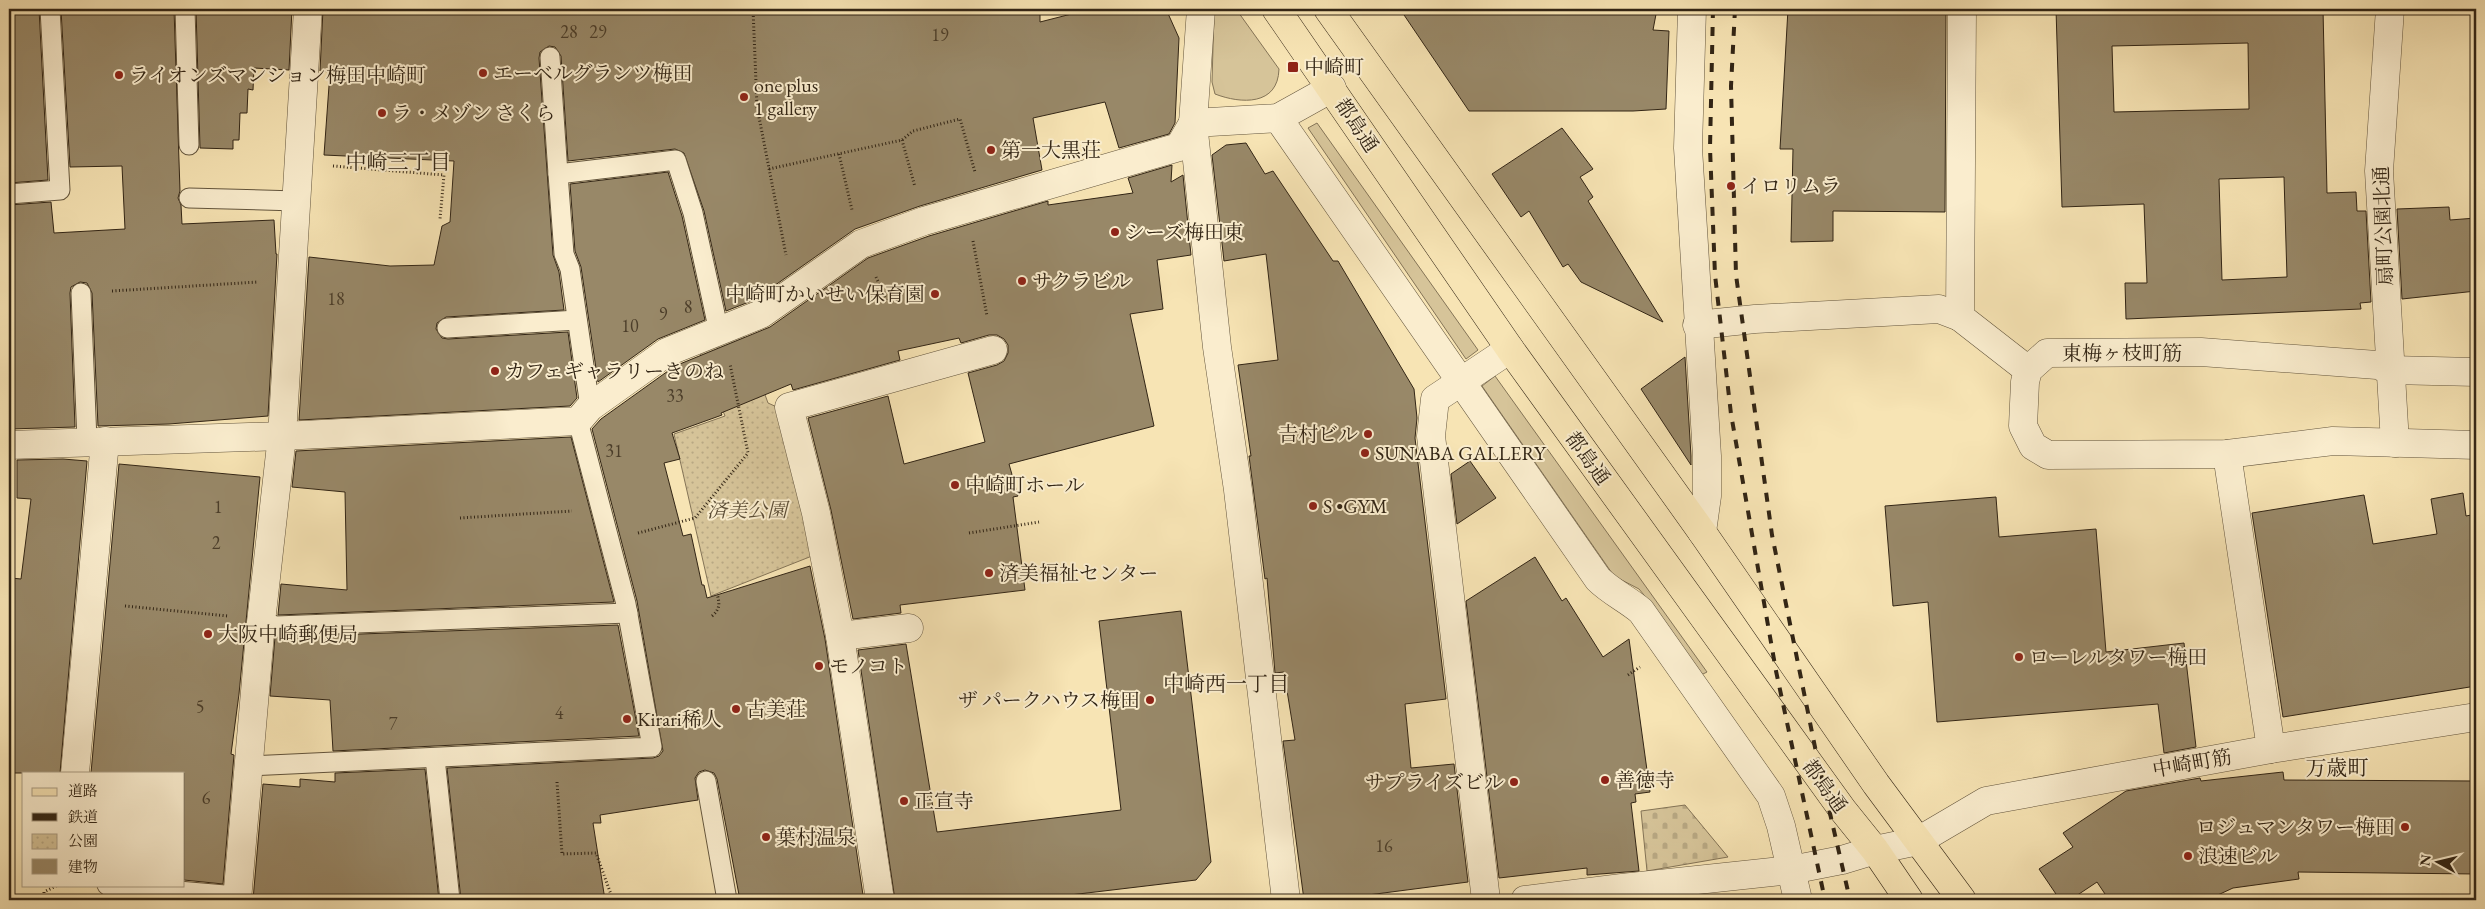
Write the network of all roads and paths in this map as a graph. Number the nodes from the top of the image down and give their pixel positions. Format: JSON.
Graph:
{"nodes":[{"id":1,"x":50,"y":9,"type":"edge"},
{"id":2,"x":185,"y":9,"type":"edge"},
{"id":3,"x":308,"y":9,"type":"edge"},
{"id":4,"x":753,"y":9,"type":"edge"},
{"id":5,"x":1201,"y":9,"type":"edge"},
{"id":6,"x":1276,"y":9,"type":"edge"},
{"id":7,"x":1328,"y":9,"type":"edge"},
{"id":8,"x":1692,"y":9,"type":"edge"},
{"id":9,"x":1962,"y":9,"type":"edge"},
{"id":10,"x":2390,"y":9,"type":"edge"},
{"id":11,"x":550,"y":57,"type":"dead end"},
{"id":12,"x":1332,"y":88,"type":"junction"},
{"id":13,"x":1278,"y":118,"type":"junction"},
{"id":14,"x":1193,"y":123,"type":"junction"},
{"id":15,"x":902,"y":140,"type":"junction"},
{"id":16,"x":190,"y":145,"type":"dead end"},
{"id":17,"x":839,"y":154,"type":"junction"},
{"id":18,"x":300,"y":164,"type":"junction"},
{"id":19,"x":768,"y":170,"type":"junction"},
{"id":20,"x":558,"y":174,"type":"junction"},
{"id":21,"x":9,"y":194,"type":"edge"},
{"id":22,"x":189,"y":198,"type":"dead end"},
{"id":23,"x":297,"y":201,"type":"junction"},
{"id":24,"x":976,"y":206,"type":"junction"},
{"id":25,"x":440,"y":220,"type":"dead end"},
{"id":26,"x":924,"y":221,"type":"junction"},
{"id":27,"x":861,"y":244,"type":"junction"},
{"id":28,"x":292,"y":281,"type":"junction"},
{"id":29,"x":793,"y":290,"type":"junction"},
{"id":30,"x":81,"y":293,"type":"joint"},
{"id":31,"x":1960,"y":318,"type":"junction"},
{"id":32,"x":577,"y":320,"type":"junction"},
{"id":33,"x":1697,"y":325,"type":"junction"},
{"id":34,"x":447,"y":328,"type":"dead end"},
{"id":35,"x":719,"y":332,"type":"junction"},
{"id":36,"x":1510,"y":349,"type":"junction"},
{"id":37,"x":993,"y":350,"type":"joint"},
{"id":38,"x":2028,"y":370,"type":"junction"},
{"id":39,"x":2390,"y":370,"type":"junction"},
{"id":40,"x":2476,"y":372,"type":"edge"},
{"id":41,"x":1460,"y":383,"type":"junction"},
{"id":42,"x":584,"y":414,"type":"junction"},
{"id":43,"x":282,"y":436,"type":"junction"},
{"id":44,"x":96,"y":441,"type":"junction"},
{"id":45,"x":2395,"y":443,"type":"junction"},
{"id":46,"x":9,"y":445,"type":"edge"},
{"id":47,"x":2476,"y":445,"type":"edge"},
{"id":48,"x":2227,"y":454,"type":"junction"},
{"id":49,"x":602,"y":509,"type":"junction"},
{"id":50,"x":460,"y":518,"type":"dead end"},
{"id":51,"x":1039,"y":522,"type":"dead end"},
{"id":52,"x":1702,"y":532,"type":"junction"},
{"id":53,"x":969,"y":533,"type":"dead end"},
{"id":54,"x":610,"y":540,"type":"junction"},
{"id":55,"x":717,"y":594,"type":"dead end"},
{"id":56,"x":90,"y":602,"type":"junction"},
{"id":57,"x":628,"y":613,"type":"junction"},
{"id":58,"x":712,"y":616,"type":"dead end"},
{"id":59,"x":261,"y":622,"type":"junction"},
{"id":60,"x":909,"y":628,"type":"dead end"},
{"id":61,"x":840,"y":636,"type":"junction"},
{"id":62,"x":2476,"y":717,"type":"edge"},
{"id":63,"x":2271,"y":749,"type":"junction"},
{"id":64,"x":554,"y":750,"type":"junction"},
{"id":65,"x":435,"y":758,"type":"junction"},
{"id":66,"x":249,"y":766,"type":"junction"},
{"id":67,"x":75,"y":772,"type":"edge"},
{"id":68,"x":706,"y":781,"type":"dead end"},
{"id":69,"x":1918,"y":841,"type":"junction"},
{"id":70,"x":1875,"y":850,"type":"junction"},
{"id":71,"x":1791,"y":870,"type":"junction"},
{"id":72,"x":56,"y":886,"type":"edge"},
{"id":73,"x":117,"y":886,"type":"edge"},
{"id":74,"x":237,"y":898,"type":"edge"},
{"id":75,"x":1963,"y":899,"type":"edge"},
{"id":76,"x":44,"y":900,"type":"edge"},
{"id":77,"x":450,"y":900,"type":"edge"},
{"id":78,"x":613,"y":900,"type":"edge"},
{"id":79,"x":727,"y":900,"type":"edge"},
{"id":80,"x":880,"y":900,"type":"edge"},
{"id":81,"x":1286,"y":900,"type":"edge"},
{"id":82,"x":1486,"y":900,"type":"edge"},
{"id":83,"x":1525,"y":900,"type":"edge"},
{"id":84,"x":1798,"y":900,"type":"edge"},
{"id":85,"x":1910,"y":900,"type":"edge"}],
"edges":[{"from":1,"to":21,"type":"lane"},
{"from":2,"to":16,"type":"lane"},
{"from":3,"to":18,"type":"street"},
{"from":4,"to":19,"type":"path"},
{"from":5,"to":14,"type":"street"},
{"from":6,"to":12,"type":"main road","name":"都島通"},
{"from":7,"to":52,"type":"main road"},
{"from":8,"to":33,"type":"street"},
{"from":9,"to":31,"type":"street"},
{"from":10,"to":39,"type":"street","name":"扇町公園北通"},
{"from":11,"to":20,"type":"lane"},
{"from":12,"to":13,"type":"street"},
{"from":12,"to":36,"type":"main road","name":"都島通"},
{"from":13,"to":14,"type":"street"},
{"from":13,"to":41,"type":"street"},
{"from":14,"to":24,"type":"street"},
{"from":14,"to":81,"type":"street"},
{"from":15,"to":17,"type":"path"},
{"from":15,"to":24,"type":"path"},
{"from":15,"to":26,"type":"path"},
{"from":17,"to":19,"type":"path"},
{"from":17,"to":27,"type":"path"},
{"from":18,"to":23,"type":"street"},
{"from":18,"to":25,"type":"path"},
{"from":19,"to":29,"type":"path"},
{"from":20,"to":32,"type":"lane"},
{"from":20,"to":35,"type":"lane"},
{"from":22,"to":23,"type":"lane"},
{"from":23,"to":28,"type":"street"},
{"from":24,"to":26,"type":"street"},
{"from":24,"to":37,"type":"path"},
{"from":26,"to":27,"type":"street"},
{"from":27,"to":29,"type":"street"},
{"from":28,"to":30,"type":"path"},
{"from":28,"to":43,"type":"street"},
{"from":29,"to":35,"type":"street"},
{"from":30,"to":44,"type":"lane"},
{"from":31,"to":33,"type":"street"},
{"from":31,"to":38,"type":"street"},
{"from":32,"to":34,"type":"lane"},
{"from":32,"to":42,"type":"lane"},
{"from":33,"to":52,"type":"street"},
{"from":35,"to":42,"type":"street"},
{"from":35,"to":54,"type":"path"},
{"from":36,"to":41,"type":"street"},
{"from":36,"to":70,"type":"main road","name":"都島通"},
{"from":37,"to":61,"type":"street"},
{"from":38,"to":39,"type":"street","name":"東梅ヶ枝町筋"},
{"from":38,"to":48,"type":"street"},
{"from":39,"to":40,"type":"street","name":"東梅ヶ枝町筋"},
{"from":39,"to":45,"type":"street","name":"扇町公園北通"},
{"from":41,"to":71,"type":"street"},
{"from":41,"to":82,"type":"street"},
{"from":42,"to":43,"type":"street"},
{"from":42,"to":49,"type":"lane"},
{"from":43,"to":44,"type":"street"},
{"from":43,"to":59,"type":"street"},
{"from":44,"to":46,"type":"street"},
{"from":44,"to":56,"type":"street"},
{"from":45,"to":47,"type":"street"},
{"from":45,"to":48,"type":"street"},
{"from":48,"to":63,"type":"street"},
{"from":49,"to":50,"type":"path"},
{"from":49,"to":54,"type":"lane"},
{"from":51,"to":53,"type":"path"},
{"from":52,"to":69,"type":"main road"},
{"from":54,"to":57,"type":"lane"},
{"from":55,"to":58,"type":"path"},
{"from":56,"to":59,"type":"path"},
{"from":56,"to":67,"type":"street"},
{"from":57,"to":59,"type":"lane"},
{"from":57,"to":64,"type":"lane"},
{"from":59,"to":66,"type":"street"},
{"from":60,"to":61,"type":"street"},
{"from":61,"to":80,"type":"street"},
{"from":62,"to":63,"type":"street","name":"中崎町筋"},
{"from":63,"to":69,"type":"street","name":"中崎町筋"},
{"from":64,"to":65,"type":"lane"},
{"from":64,"to":78,"type":"path"},
{"from":65,"to":66,"type":"lane"},
{"from":65,"to":77,"type":"lane"},
{"from":66,"to":74,"type":"street"},
{"from":68,"to":79,"type":"lane"},
{"from":69,"to":70,"type":"street","name":"中崎町筋"},
{"from":69,"to":75,"type":"main road"},
{"from":70,"to":71,"type":"street","name":"中崎町筋"},
{"from":70,"to":85,"type":"main road","name":"都島通"},
{"from":71,"to":83,"type":"street","name":"中崎町筋"},
{"from":71,"to":84,"type":"street"},
{"from":72,"to":76,"type":"path"},
{"from":73,"to":74,"type":"lane"}]}
